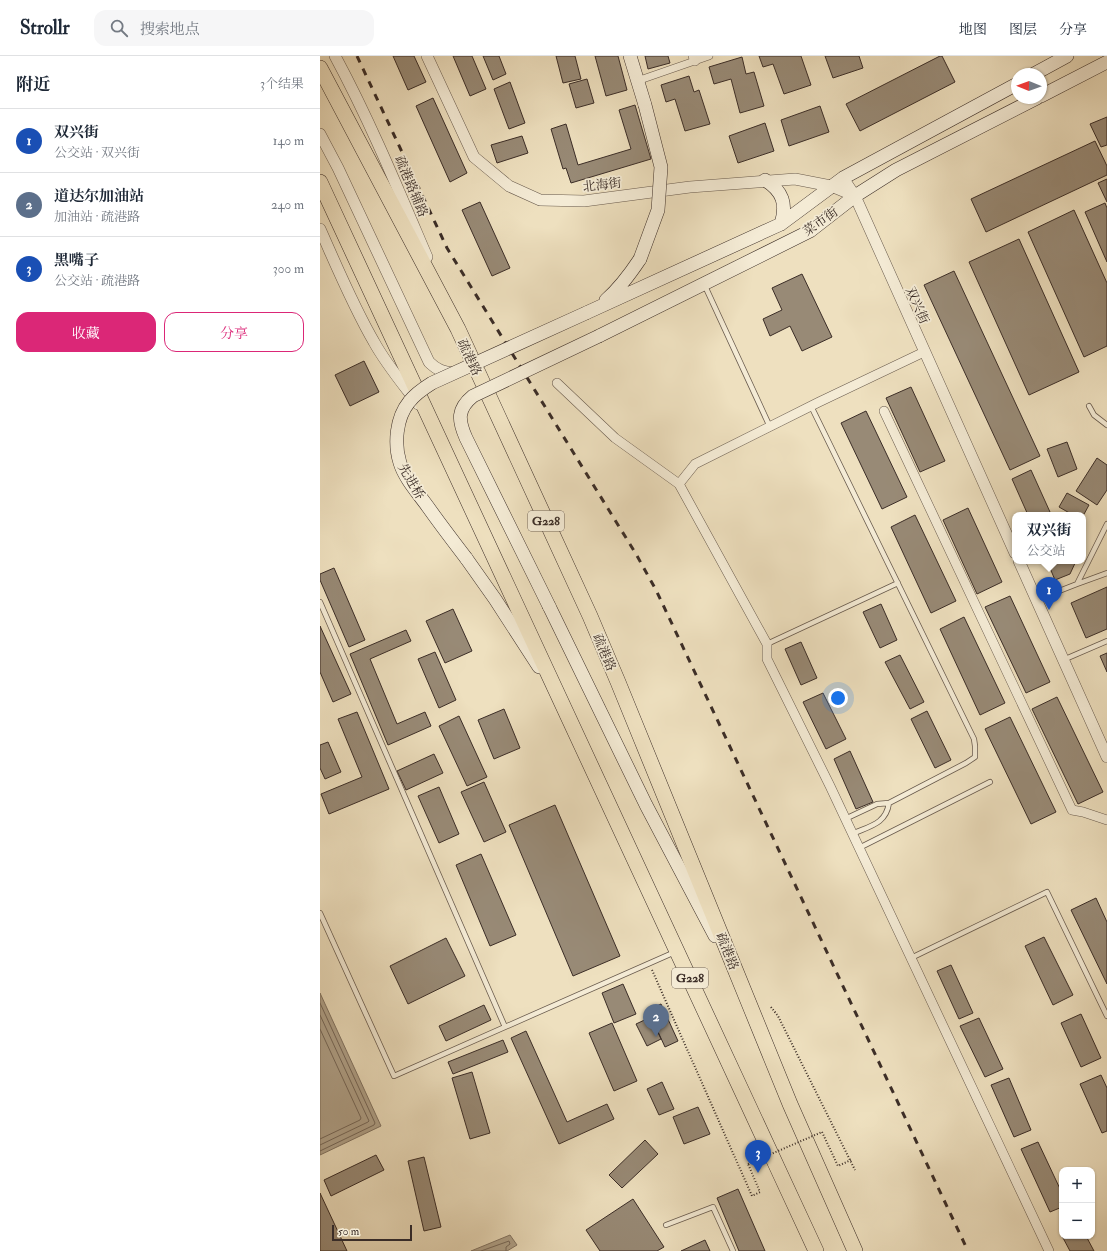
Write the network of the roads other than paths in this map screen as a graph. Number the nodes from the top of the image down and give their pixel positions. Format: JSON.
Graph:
{"nodes":[{"id":1,"x":335,"y":56,"type":"edge"},
{"id":2,"x":427,"y":56,"type":"edge"},
{"id":3,"x":630,"y":56,"type":"edge"},
{"id":4,"x":709,"y":56,"type":"edge"},
{"id":5,"x":1067,"y":56,"type":"edge"},
{"id":6,"x":694,"y":58,"type":"edge"},
{"id":7,"x":1107,"y":62,"type":"edge"},
{"id":8,"x":320,"y":68,"type":"edge"},
{"id":9,"x":1045,"y":68,"type":"edge"},
{"id":10,"x":637,"y":81,"type":"junction"},
{"id":11,"x":1011,"y":87,"type":"edge"},
{"id":12,"x":1047,"y":93,"type":"edge"},
{"id":13,"x":1025,"y":104,"type":"edge"},
{"id":14,"x":320,"y":134,"type":"edge"},
{"id":15,"x":843,"y":178,"type":"junction"},
{"id":16,"x":765,"y":180,"type":"junction"},
{"id":17,"x":322,"y":185,"type":"edge"},
{"id":18,"x":831,"y":186,"type":"junction"},
{"id":19,"x":855,"y":196,"type":"junction"},
{"id":20,"x":781,"y":224,"type":"junction"},
{"id":21,"x":320,"y":229,"type":"edge"},
{"id":22,"x":704,"y":284,"type":"junction"},
{"id":23,"x":592,"y":310,"type":"junction"},
{"id":24,"x":458,"y":329,"type":"junction"},
{"id":25,"x":924,"y":352,"type":"junction"},
{"id":26,"x":454,"y":373,"type":"junction"},
{"id":27,"x":557,"y":383,"type":"dead end"},
{"id":28,"x":811,"y":406,"type":"junction"},
{"id":29,"x":1089,"y":406,"type":"dead end"},
{"id":30,"x":884,"y":411,"type":"dead end"},
{"id":31,"x":431,"y":421,"type":"junction"},
{"id":32,"x":1107,"y":425,"type":"edge"},
{"id":33,"x":770,"y":427,"type":"junction"},
{"id":34,"x":679,"y":484,"type":"junction"},
{"id":35,"x":1107,"y":524,"type":"edge"},
{"id":36,"x":1012,"y":546,"type":"edge"},
{"id":37,"x":1020,"y":564,"type":"edge"},
{"id":38,"x":1107,"y":573,"type":"edge"},
{"id":39,"x":898,"y":584,"type":"junction"},
{"id":40,"x":1077,"y":584,"type":"junction"},
{"id":41,"x":1036,"y":600,"type":"junction"},
{"id":42,"x":320,"y":602,"type":"edge"},
{"id":43,"x":1107,"y":641,"type":"edge"},
{"id":44,"x":767,"y":644,"type":"junction"},
{"id":45,"x":1063,"y":660,"type":"junction"},
{"id":46,"x":563,"y":706,"type":"junction"},
{"id":47,"x":1107,"y":756,"type":"edge"},
{"id":48,"x":990,"y":782,"type":"dead end"},
{"id":49,"x":888,"y":803,"type":"junction"},
{"id":50,"x":845,"y":819,"type":"junction"},
{"id":51,"x":1107,"y":820,"type":"edge"},
{"id":52,"x":852,"y":834,"type":"junction"},
{"id":53,"x":859,"y":848,"type":"junction"},
{"id":54,"x":320,"y":913,"type":"edge"},
{"id":55,"x":677,"y":951,"type":"junction"},
{"id":56,"x":911,"y":958,"type":"junction"},
{"id":57,"x":742,"y":987,"type":"junction"},
{"id":58,"x":1107,"y":1016,"type":"edge"},
{"id":59,"x":505,"y":1027,"type":"junction"},
{"id":60,"x":666,"y":1225,"type":"dead end"},
{"id":61,"x":733,"y":1251,"type":"edge"},
{"id":62,"x":816,"y":1251,"type":"edge"},
{"id":63,"x":856,"y":1251,"type":"edge"},
{"id":64,"x":1049,"y":1251,"type":"edge"}],
"edges":[{"from":1,"to":24,"type":"street","name":"疏港路辅路"},
{"from":2,"to":16,"type":"street","name":"北海街"},
{"from":3,"to":10,"type":"main road"},
{"from":4,"to":6,"type":"street"},
{"from":5,"to":9,"type":"main road"},
{"from":6,"to":10,"type":"street"},
{"from":7,"to":12,"type":"main road"},
{"from":8,"to":24,"type":"highway","name":"疏港路","number":"G228"},
{"from":10,"to":23,"type":"main road","bridge":true},
{"from":11,"to":15,"type":"main road","name":"菜市街"},
{"from":13,"to":19,"type":"main road","name":"菜市街"},
{"from":14,"to":26,"type":"street"},
{"from":15,"to":18,"type":"main road","name":"菜市街"},
{"from":15,"to":19,"type":"street","name":"双兴街"},
{"from":16,"to":18,"type":"street","name":"北海街"},
{"from":16,"to":20,"type":"main road"},
{"from":17,"to":31,"type":"highway","number":"G228"},
{"from":18,"to":19,"type":"street","name":"北海街"},
{"from":18,"to":20,"type":"main road","name":"菜市街"},
{"from":19,"to":22,"type":"main road","name":"菜市街"},
{"from":19,"to":25,"type":"street","name":"双兴街"},
{"from":20,"to":23,"type":"main road","name":"菜市街"},
{"from":21,"to":31,"type":"street"},
{"from":22,"to":33,"type":"lane"},
{"from":22,"to":57,"type":"main road","name":"菜市街","bridge":true},
{"from":23,"to":26,"type":"main road","name":"先进桥","bridge":true},
{"from":24,"to":57,"type":"highway","name":"疏港路","number":"G228"},
{"from":25,"to":28,"type":"street"},
{"from":25,"to":36,"type":"street","name":"双兴街"},
{"from":26,"to":46,"type":"main road","name":"先进桥","bridge":true},
{"from":27,"to":34,"type":"street"},
{"from":28,"to":33,"type":"street"},
{"from":28,"to":39,"type":"lane"},
{"from":29,"to":32,"type":"lane"},
{"from":30,"to":51,"type":"street"},
{"from":31,"to":46,"type":"highway","number":"G228"},
{"from":33,"to":34,"type":"street"},
{"from":34,"to":44,"type":"street"},
{"from":35,"to":40,"type":"lane"},
{"from":37,"to":41,"type":"street"},
{"from":38,"to":40,"type":"lane"},
{"from":39,"to":44,"type":"lane"},
{"from":39,"to":49,"type":"lane"},
{"from":40,"to":41,"type":"lane"},
{"from":41,"to":45,"type":"street"},
{"from":42,"to":59,"type":"lane"},
{"from":43,"to":45,"type":"lane"},
{"from":44,"to":50,"type":"street"},
{"from":45,"to":47,"type":"street"},
{"from":46,"to":55,"type":"highway","number":"G228"},
{"from":48,"to":53,"type":"lane"},
{"from":49,"to":50,"type":"lane"},
{"from":49,"to":52,"type":"lane"},
{"from":50,"to":52,"type":"street"},
{"from":52,"to":53,"type":"street"},
{"from":53,"to":56,"type":"street"},
{"from":54,"to":59,"type":"lane"},
{"from":55,"to":59,"type":"lane"},
{"from":55,"to":62,"type":"highway","number":"G228"},
{"from":56,"to":58,"type":"lane"},
{"from":56,"to":64,"type":"street"},
{"from":57,"to":63,"type":"highway","name":"疏港路","number":"G228"},
{"from":60,"to":61,"type":"lane"}]}
